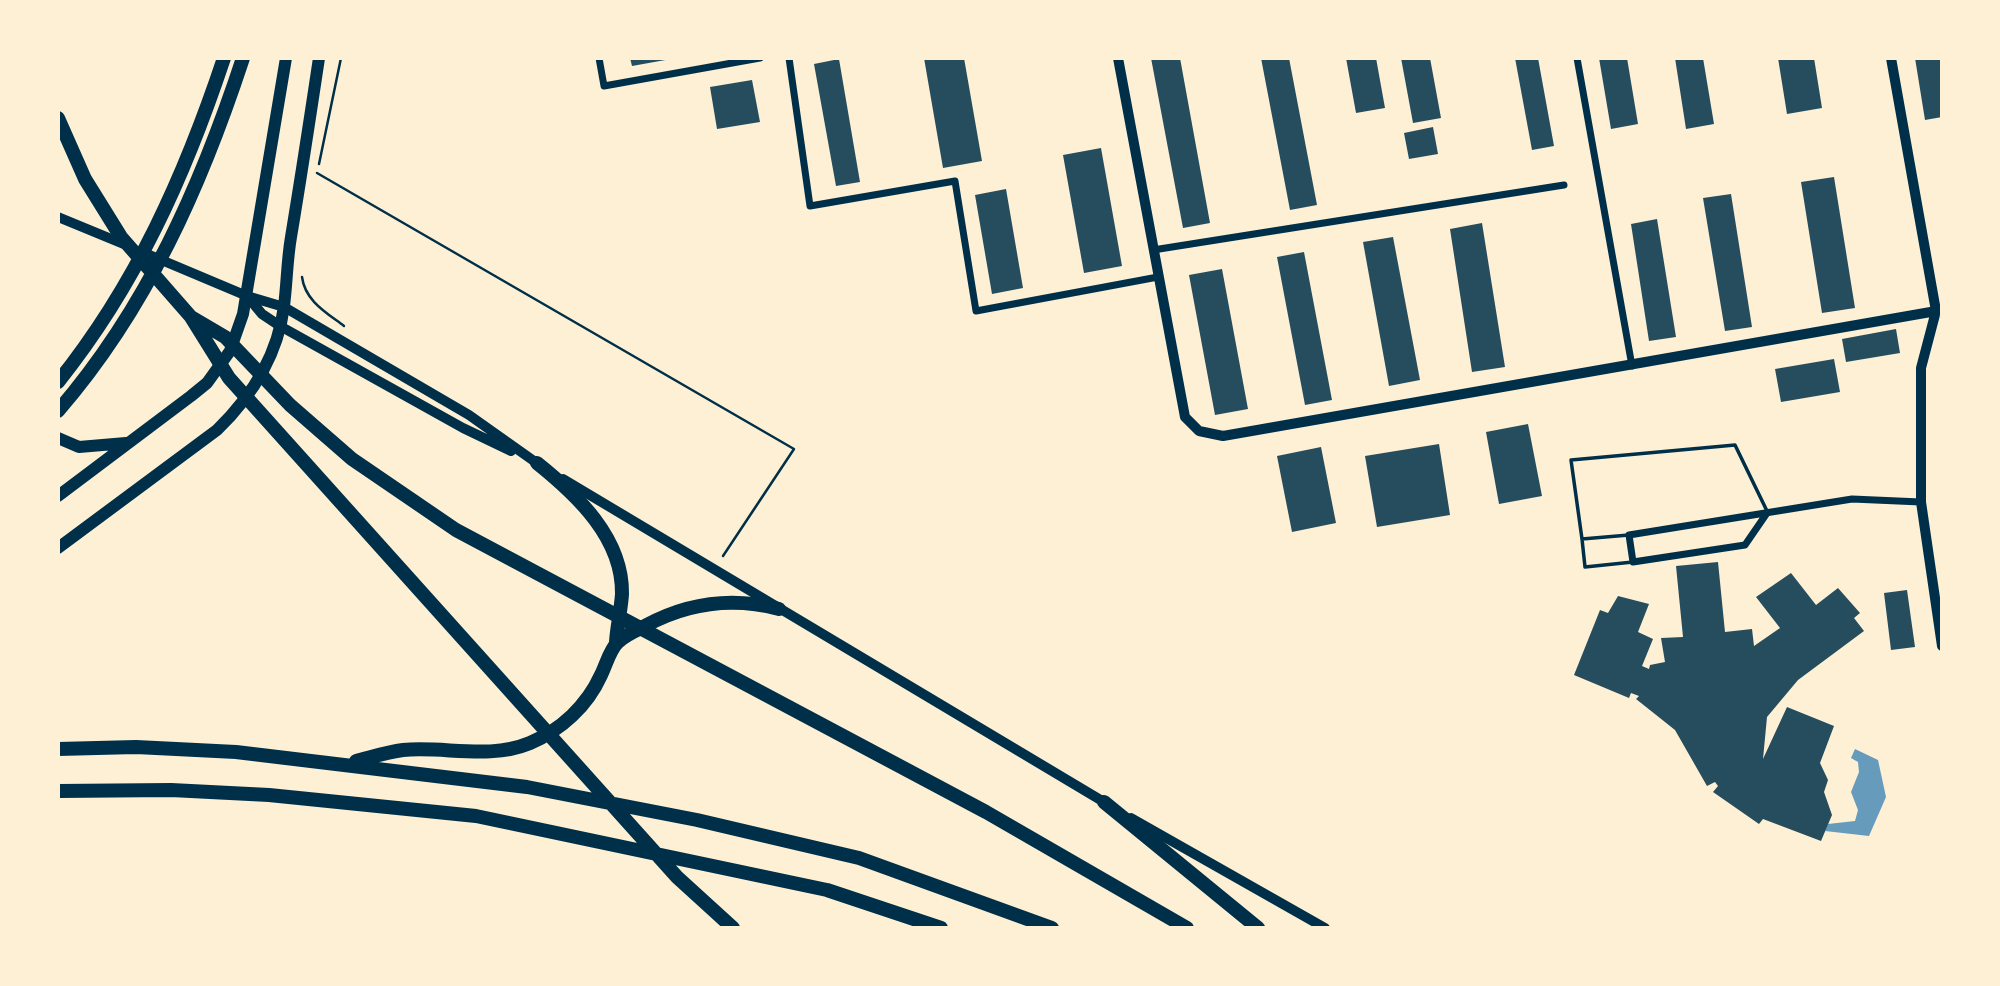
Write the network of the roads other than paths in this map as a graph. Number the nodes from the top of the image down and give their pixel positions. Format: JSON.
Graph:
{"nodes":[{"id":1,"x":224,"y":58,"type":"edge"},
{"id":2,"x":243,"y":58,"type":"edge"},
{"id":3,"x":286,"y":58,"type":"edge"},
{"id":4,"x":319,"y":58,"type":"edge"},
{"id":5,"x":599,"y":58,"type":"edge"},
{"id":6,"x":760,"y":58,"type":"edge"},
{"id":7,"x":789,"y":58,"type":"edge"},
{"id":8,"x":1118,"y":58,"type":"edge"},
{"id":9,"x":1577,"y":58,"type":"edge"},
{"id":10,"x":1891,"y":58,"type":"edge"},
{"id":11,"x":58,"y":118,"type":"edge"},
{"id":12,"x":1564,"y":186,"type":"dead end"},
{"id":13,"x":58,"y":217,"type":"edge"},
{"id":14,"x":1153,"y":250,"type":"junction"},
{"id":15,"x":1158,"y":277,"type":"junction"},
{"id":16,"x":247,"y":296,"type":"junction"},
{"id":17,"x":284,"y":307,"type":"junction"},
{"id":18,"x":1939,"y":311,"type":"edge"},
{"id":19,"x":191,"y":317,"type":"junction"},
{"id":20,"x":281,"y":326,"type":"junction"},
{"id":21,"x":1632,"y":366,"type":"junction"},
{"id":22,"x":58,"y":382,"type":"edge"},
{"id":23,"x":58,"y":411,"type":"edge"},
{"id":24,"x":58,"y":438,"type":"edge"},
{"id":25,"x":130,"y":443,"type":"junction"},
{"id":26,"x":537,"y":463,"type":"junction"},
{"id":27,"x":58,"y":496,"type":"edge"},
{"id":28,"x":1921,"y":502,"type":"junction"},
{"id":29,"x":1767,"y":513,"type":"junction"},
{"id":30,"x":1629,"y":535,"type":"junction"},
{"id":31,"x":1582,"y":539,"type":"junction"},
{"id":32,"x":58,"y":548,"type":"edge"},
{"id":33,"x":1633,"y":562,"type":"junction"},
{"id":34,"x":779,"y":609,"type":"junction"},
{"id":35,"x":617,"y":642,"type":"junction"},
{"id":36,"x":1942,"y":646,"type":"edge"},
{"id":37,"x":58,"y":749,"type":"edge"},
{"id":38,"x":337,"y":763,"type":"junction"},
{"id":39,"x":60,"y":792,"type":"edge"},
{"id":40,"x":1104,"y":802,"type":"junction"},
{"id":41,"x":733,"y":928,"type":"edge"},
{"id":42,"x":940,"y":928,"type":"edge"},
{"id":43,"x":1052,"y":928,"type":"edge"},
{"id":44,"x":1187,"y":928,"type":"edge"},
{"id":45,"x":1258,"y":928,"type":"edge"},
{"id":46,"x":1325,"y":928,"type":"edge"}],
"edges":[{"from":1,"to":22,"type":"highway"},
{"from":2,"to":23,"type":"highway"},
{"from":3,"to":16,"type":"main road"},
{"from":4,"to":17,"type":"main road"},
{"from":5,"to":6,"type":"street"},
{"from":7,"to":15,"type":"street"},
{"from":8,"to":14,"type":"street"},
{"from":9,"to":21,"type":"street"},
{"from":10,"to":18,"type":"street"},
{"from":11,"to":19,"type":"highway"},
{"from":12,"to":14,"type":"street"},
{"from":13,"to":16,"type":"street"},
{"from":14,"to":15,"type":"street"},
{"from":15,"to":21,"type":"street"},
{"from":16,"to":17,"type":"street"},
{"from":16,"to":20,"type":"street"},
{"from":16,"to":25,"type":"main road"},
{"from":17,"to":20,"type":"main road"},
{"from":17,"to":26,"type":"street"},
{"from":18,"to":21,"type":"street"},
{"from":18,"to":28,"type":"street"},
{"from":19,"to":41,"type":"highway"},
{"from":19,"to":44,"type":"highway"},
{"from":20,"to":26,"type":"street"},
{"from":20,"to":32,"type":"main road"},
{"from":24,"to":25,"type":"main road"},
{"from":25,"to":27,"type":"main road"},
{"from":26,"to":34,"type":"street"},
{"from":26,"to":35,"type":"highway"},
{"from":28,"to":29,"type":"street"},
{"from":28,"to":36,"type":"street"},
{"from":29,"to":30,"type":"street"},
{"from":29,"to":31,"type":"lane"},
{"from":29,"to":33,"type":"street"},
{"from":30,"to":31,"type":"lane"},
{"from":30,"to":33,"type":"street"},
{"from":31,"to":33,"type":"lane"},
{"from":34,"to":35,"type":"highway"},
{"from":34,"to":40,"type":"street"},
{"from":35,"to":38,"type":"highway"},
{"from":37,"to":38,"type":"highway"},
{"from":38,"to":43,"type":"highway"},
{"from":39,"to":42,"type":"highway"},
{"from":40,"to":45,"type":"highway"},
{"from":40,"to":46,"type":"street"}]}
